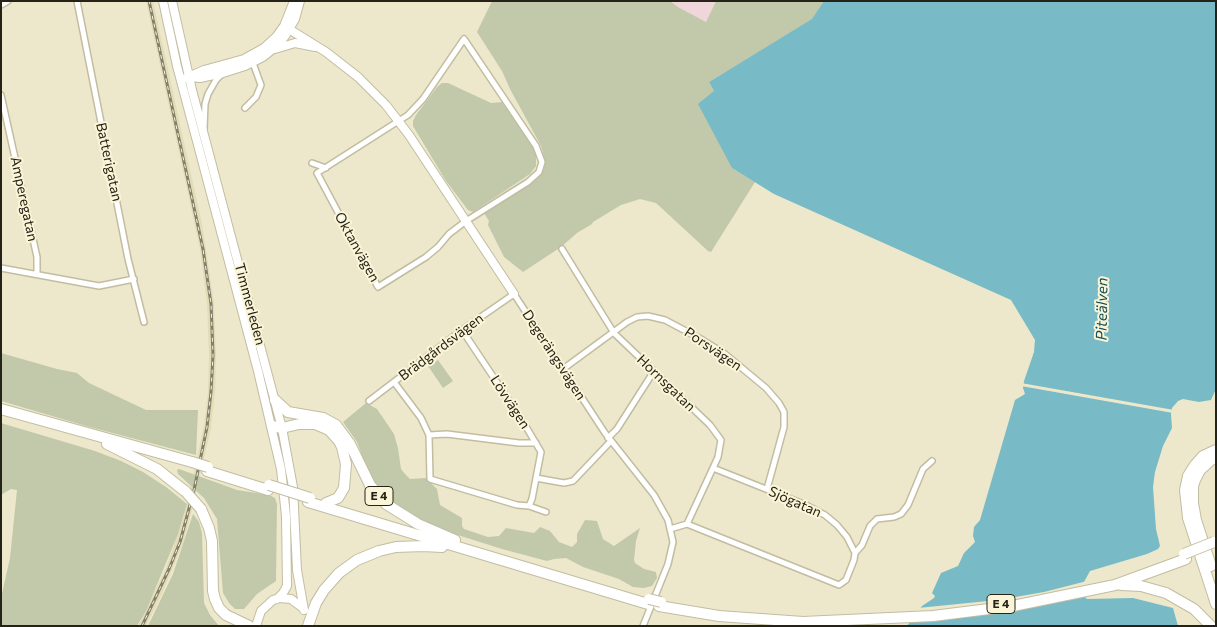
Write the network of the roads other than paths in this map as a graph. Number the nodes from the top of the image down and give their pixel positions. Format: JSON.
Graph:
{"nodes":[{"id":1,"x":8,"y":1,"type":"edge"},
{"id":2,"x":77,"y":1,"type":"edge"},
{"id":3,"x":163,"y":1,"type":"edge"},
{"id":4,"x":172,"y":1,"type":"edge"},
{"id":5,"x":294,"y":1,"type":"edge"},
{"id":6,"x":300,"y":1,"type":"edge"},
{"id":7,"x":1,"y":5,"type":"edge"},
{"id":8,"x":286,"y":28,"type":"junction"},
{"id":9,"x":319,"y":47,"type":"junction"},
{"id":10,"x":271,"y":51,"type":"junction"},
{"id":11,"x":186,"y":61,"type":"junction"},
{"id":12,"x":253,"y":63,"type":"junction"},
{"id":13,"x":204,"y":70,"type":"junction"},
{"id":14,"x":223,"y":73,"type":"junction"},
{"id":15,"x":190,"y":77,"type":"junction"},
{"id":16,"x":180,"y":79,"type":"junction"},
{"id":17,"x":1,"y":95,"type":"edge"},
{"id":18,"x":245,"y":108,"type":"dead end"},
{"id":19,"x":399,"y":122,"type":"junction"},
{"id":20,"x":204,"y":132,"type":"junction"},
{"id":21,"x":312,"y":163,"type":"dead end"},
{"id":22,"x":326,"y":168,"type":"junction"},
{"id":23,"x":466,"y":221,"type":"junction"},
{"id":24,"x":562,"y":249,"type":"dead end"},
{"id":25,"x":1,"y":268,"type":"edge"},
{"id":26,"x":37,"y":274,"type":"junction"},
{"id":27,"x":134,"y":279,"type":"junction"},
{"id":28,"x":514,"y":294,"type":"junction"},
{"id":29,"x":144,"y":322,"type":"dead end"},
{"id":30,"x":462,"y":330,"type":"junction"},
{"id":31,"x":614,"y":333,"type":"junction"},
{"id":32,"x":563,"y":369,"type":"junction"},
{"id":33,"x":654,"y":371,"type":"junction"},
{"id":34,"x":394,"y":382,"type":"junction"},
{"id":35,"x":275,"y":400,"type":"junction"},
{"id":36,"x":369,"y":401,"type":"dead end"},
{"id":37,"x":1,"y":408,"type":"edge"},
{"id":38,"x":1,"y":414,"type":"edge"},
{"id":39,"x":310,"y":416,"type":"junction"},
{"id":40,"x":278,"y":425,"type":"junction"},
{"id":41,"x":429,"y":435,"type":"junction"},
{"id":42,"x":610,"y":439,"type":"junction"},
{"id":43,"x":536,"y":443,"type":"junction"},
{"id":44,"x":106,"y":444,"type":"junction"},
{"id":45,"x":1216,"y":450,"type":"edge"},
{"id":46,"x":1216,"y":458,"type":"edge"},
{"id":47,"x":932,"y":461,"type":"dead end"},
{"id":48,"x":192,"y":464,"type":"junction"},
{"id":49,"x":713,"y":468,"type":"junction"},
{"id":50,"x":536,"y":478,"type":"junction"},
{"id":51,"x":767,"y":489,"type":"junction"},
{"id":52,"x":309,"y":500,"type":"junction"},
{"id":53,"x":326,"y":503,"type":"junction"},
{"id":54,"x":529,"y":506,"type":"junction"},
{"id":55,"x":546,"y":512,"type":"dead end"},
{"id":56,"x":687,"y":524,"type":"junction"},
{"id":57,"x":670,"y":528,"type":"junction"},
{"id":58,"x":1215,"y":543,"type":"edge"},
{"id":59,"x":478,"y":548,"type":"junction"},
{"id":60,"x":855,"y":552,"type":"junction"},
{"id":61,"x":490,"y":557,"type":"junction"},
{"id":62,"x":1185,"y":557,"type":"junction"},
{"id":63,"x":1216,"y":581,"type":"edge"},
{"id":64,"x":1114,"y":585,"type":"junction"},
{"id":65,"x":1086,"y":589,"type":"junction"},
{"id":66,"x":277,"y":599,"type":"junction"},
{"id":67,"x":649,"y":601,"type":"junction"},
{"id":68,"x":1216,"y":604,"type":"edge"},
{"id":69,"x":304,"y":610,"type":"junction"},
{"id":70,"x":249,"y":626,"type":"edge"},
{"id":71,"x":256,"y":626,"type":"edge"},
{"id":72,"x":307,"y":626,"type":"edge"},
{"id":73,"x":643,"y":626,"type":"edge"},
{"id":74,"x":1211,"y":626,"type":"edge"}],
"edges":[{"from":1,"to":7,"type":"street"},
{"from":2,"to":27,"type":"street","name":"Batterigatan"},
{"from":3,"to":16,"type":"main road","name":"Timmerleden"},
{"from":4,"to":11,"type":"main road","name":"Timmerleden"},
{"from":5,"to":8,"type":"main road"},
{"from":6,"to":8,"type":"main road"},
{"from":8,"to":9,"type":"main road","name":"Degerängsvägen"},
{"from":8,"to":10,"type":"main road"},
{"from":8,"to":13,"type":"main road"},
{"from":9,"to":10,"type":"main road"},
{"from":9,"to":19,"type":"main road","name":"Degerängsvägen"},
{"from":10,"to":12,"type":"main road"},
{"from":11,"to":13,"type":"main road"},
{"from":11,"to":15,"type":"main road","name":"Timmerleden"},
{"from":12,"to":14,"type":"main road"},
{"from":12,"to":18,"type":"street"},
{"from":13,"to":15,"type":"main road"},
{"from":14,"to":15,"type":"main road"},
{"from":14,"to":20,"type":"street"},
{"from":15,"to":16,"type":"main road"},
{"from":15,"to":20,"type":"main road","name":"Timmerleden"},
{"from":16,"to":40,"type":"main road","name":"Timmerleden"},
{"from":17,"to":26,"type":"street","name":"Amperegatan"},
{"from":19,"to":22,"type":"street"},
{"from":19,"to":23,"type":"main road","name":"Degerängsvägen"},
{"from":19,"to":23,"type":"street"},
{"from":20,"to":35,"type":"main road","name":"Timmerleden"},
{"from":21,"to":22,"type":"street"},
{"from":22,"to":23,"type":"street","name":"Oktanvägen"},
{"from":23,"to":28,"type":"main road","name":"Degerängsvägen"},
{"from":24,"to":31,"type":"street","name":"Hornsgatan"},
{"from":25,"to":26,"type":"street"},
{"from":26,"to":27,"type":"street"},
{"from":27,"to":29,"type":"street","name":"Batterigatan"},
{"from":28,"to":30,"type":"street","name":"Brädgårdsvägen"},
{"from":28,"to":32,"type":"street","name":"Degerängsvägen"},
{"from":30,"to":34,"type":"street","name":"Brädgårdsvägen"},
{"from":30,"to":43,"type":"street","name":"Lövvägen"},
{"from":31,"to":32,"type":"street","name":"Porsvägen"},
{"from":31,"to":33,"type":"street","name":"Hornsgatan"},
{"from":31,"to":51,"type":"street","name":"Porsvägen"},
{"from":32,"to":42,"type":"street","name":"Degerängsvägen"},
{"from":33,"to":42,"type":"street"},
{"from":33,"to":49,"type":"street","name":"Hornsgatan"},
{"from":34,"to":36,"type":"street","name":"Brädgårdsvägen"},
{"from":34,"to":41,"type":"street"},
{"from":35,"to":39,"type":"highway","number":"E 4"},
{"from":35,"to":40,"type":"main road","name":"Timmerleden"},
{"from":37,"to":48,"type":"highway","number":"E 4"},
{"from":38,"to":44,"type":"highway","number":"E 4"},
{"from":39,"to":40,"type":"highway","number":"E 4"},
{"from":39,"to":59,"type":"highway","number":"E 4"},
{"from":40,"to":53,"type":"highway","number":"E 4"},
{"from":40,"to":66,"type":"main road","name":"Timmerleden"},
{"from":40,"to":69,"type":"main road","name":"Timmerleden"},
{"from":41,"to":43,"type":"street"},
{"from":41,"to":54,"type":"street"},
{"from":42,"to":50,"type":"street"},
{"from":42,"to":57,"type":"street","name":"Degerängsvägen"},
{"from":43,"to":50,"type":"street","name":"Lövvägen"},
{"from":44,"to":48,"type":"highway","number":"E 4"},
{"from":44,"to":70,"type":"highway","number":"E 4","bridge":true},
{"from":45,"to":68,"type":"highway"},
{"from":46,"to":63,"type":"highway"},
{"from":47,"to":60,"type":"street"},
{"from":48,"to":52,"type":"highway","number":"E 4","bridge":true},
{"from":49,"to":51,"type":"street","name":"Sjögatan"},
{"from":49,"to":56,"type":"street","name":"Hornsgatan"},
{"from":50,"to":54,"type":"street","name":"Lövvägen"},
{"from":51,"to":60,"type":"street","name":"Sjögatan"},
{"from":52,"to":53,"type":"highway","number":"E 4"},
{"from":52,"to":61,"type":"highway","number":"E 4"},
{"from":53,"to":59,"type":"highway","number":"E 4"},
{"from":54,"to":55,"type":"street"},
{"from":56,"to":57,"type":"street"},
{"from":56,"to":60,"type":"street"},
{"from":57,"to":73,"type":"street"},
{"from":58,"to":62,"type":"highway","number":"E 4"},
{"from":59,"to":67,"type":"highway","number":"E 4"},
{"from":61,"to":67,"type":"highway","number":"E 4"},
{"from":61,"to":72,"type":"highway","number":"E 4"},
{"from":62,"to":64,"type":"highway","number":"E 4"},
{"from":62,"to":65,"type":"highway","number":"E 4"},
{"from":64,"to":65,"type":"highway","number":"E 4"},
{"from":64,"to":74,"type":"highway","number":"E 4"},
{"from":65,"to":67,"type":"highway","number":"E 4","bridge":true},
{"from":66,"to":69,"type":"main road"},
{"from":66,"to":71,"type":"main road"},
{"from":69,"to":72,"type":"main road","name":"Timmerleden"}]}
